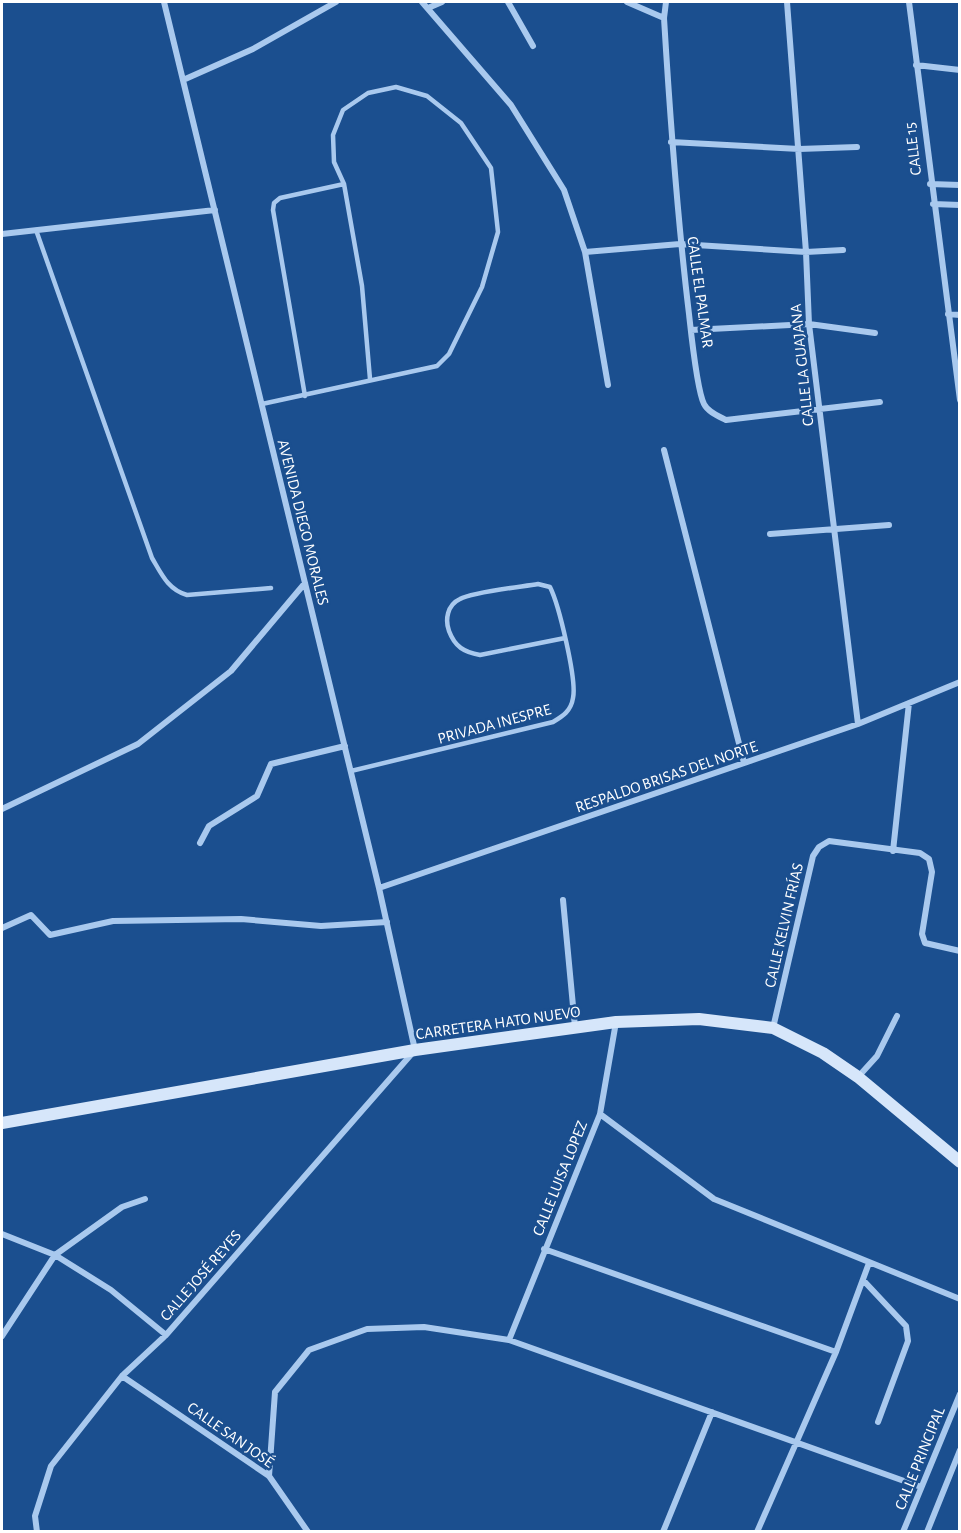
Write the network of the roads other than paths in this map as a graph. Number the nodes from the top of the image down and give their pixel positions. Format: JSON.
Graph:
{"nodes":[{"id":1,"x":164,"y":2,"type":"edge"},
{"id":2,"x":336,"y":2,"type":"edge"},
{"id":3,"x":422,"y":2,"type":"edge"},
{"id":4,"x":442,"y":2,"type":"edge"},
{"id":5,"x":508,"y":2,"type":"edge"},
{"id":6,"x":627,"y":2,"type":"edge"},
{"id":7,"x":666,"y":2,"type":"edge"},
{"id":8,"x":787,"y":2,"type":"edge"},
{"id":9,"x":909,"y":2,"type":"edge"},
{"id":10,"x":428,"y":8,"type":"junction"},
{"id":11,"x":664,"y":18,"type":"junction"},
{"id":12,"x":533,"y":46,"type":"dead end"},
{"id":13,"x":916,"y":65,"type":"junction"},
{"id":14,"x":960,"y":70,"type":"edge"},
{"id":15,"x":183,"y":80,"type":"junction"},
{"id":16,"x":671,"y":142,"type":"junction"},
{"id":17,"x":857,"y":147,"type":"dead end"},
{"id":18,"x":799,"y":149,"type":"junction"},
{"id":19,"x":344,"y":184,"type":"junction"},
{"id":20,"x":930,"y":184,"type":"junction"},
{"id":21,"x":960,"y":185,"type":"edge"},
{"id":22,"x":933,"y":204,"type":"junction"},
{"id":23,"x":960,"y":205,"type":"edge"},
{"id":24,"x":215,"y":210,"type":"junction"},
{"id":25,"x":36,"y":230,"type":"junction"},
{"id":26,"x":2,"y":234,"type":"edge"},
{"id":27,"x":680,"y":244,"type":"junction"},
{"id":28,"x":843,"y":250,"type":"dead end"},
{"id":29,"x":585,"y":252,"type":"junction"},
{"id":30,"x":806,"y":252,"type":"junction"},
{"id":31,"x":948,"y":314,"type":"junction"},
{"id":32,"x":960,"y":315,"type":"edge"},
{"id":33,"x":809,"y":324,"type":"junction"},
{"id":34,"x":691,"y":330,"type":"junction"},
{"id":35,"x":875,"y":333,"type":"dead end"},
{"id":36,"x":370,"y":379,"type":"junction"},
{"id":37,"x":608,"y":386,"type":"dead end"},
{"id":38,"x":305,"y":396,"type":"junction"},
{"id":39,"x":960,"y":400,"type":"edge"},
{"id":40,"x":880,"y":402,"type":"dead end"},
{"id":41,"x":262,"y":404,"type":"junction"},
{"id":42,"x":818,"y":409,"type":"junction"},
{"id":43,"x":664,"y":450,"type":"dead end"},
{"id":44,"x":889,"y":525,"type":"dead end"},
{"id":45,"x":833,"y":530,"type":"junction"},
{"id":46,"x":770,"y":534,"type":"dead end"},
{"id":47,"x":305,"y":583,"type":"junction"},
{"id":48,"x":271,"y":588,"type":"dead end"},
{"id":49,"x":565,"y":638,"type":"junction"},
{"id":50,"x":960,"y":682,"type":"edge"},
{"id":51,"x":909,"y":703,"type":"junction"},
{"id":52,"x":858,"y":724,"type":"junction"},
{"id":53,"x":345,"y":746,"type":"junction"},
{"id":54,"x":744,"y":763,"type":"junction"},
{"id":55,"x":351,"y":771,"type":"junction"},
{"id":56,"x":2,"y":809,"type":"edge"},
{"id":57,"x":200,"y":843,"type":"dead end"},
{"id":58,"x":893,"y":851,"type":"junction"},
{"id":59,"x":379,"y":888,"type":"junction"},
{"id":60,"x":563,"y":900,"type":"dead end"},
{"id":61,"x":387,"y":922,"type":"junction"},
{"id":62,"x":2,"y":928,"type":"edge"},
{"id":63,"x":960,"y":951,"type":"edge"},
{"id":64,"x":897,"y":1016,"type":"dead end"},
{"id":65,"x":616,"y":1022,"type":"junction"},
{"id":66,"x":576,"y":1028,"type":"junction"},
{"id":67,"x":773,"y":1028,"type":"junction"},
{"id":68,"x":415,"y":1050,"type":"junction"},
{"id":69,"x":858,"y":1077,"type":"junction"},
{"id":70,"x":600,"y":1114,"type":"junction"},
{"id":71,"x":2,"y":1123,"type":"edge"},
{"id":72,"x":960,"y":1162,"type":"edge"},
{"id":73,"x":145,"y":1199,"type":"dead end"},
{"id":74,"x":2,"y":1234,"type":"edge"},
{"id":75,"x":544,"y":1250,"type":"junction"},
{"id":76,"x":55,"y":1255,"type":"junction"},
{"id":77,"x":869,"y":1263,"type":"junction"},
{"id":78,"x":863,"y":1280,"type":"junction"},
{"id":79,"x":960,"y":1299,"type":"edge"},
{"id":80,"x":166,"y":1335,"type":"junction"},
{"id":81,"x":2,"y":1336,"type":"edge"},
{"id":82,"x":510,"y":1340,"type":"junction"},
{"id":83,"x":836,"y":1352,"type":"junction"},
{"id":84,"x":122,"y":1376,"type":"junction"},
{"id":85,"x":960,"y":1394,"type":"edge"},
{"id":86,"x":712,"y":1412,"type":"junction"},
{"id":87,"x":878,"y":1422,"type":"dead end"},
{"id":88,"x":796,"y":1442,"type":"junction"},
{"id":89,"x":960,"y":1450,"type":"edge"},
{"id":90,"x":269,"y":1476,"type":"junction"},
{"id":91,"x":921,"y":1487,"type":"junction"},
{"id":92,"x":37,"y":1532,"type":"edge"},
{"id":93,"x":308,"y":1532,"type":"edge"},
{"id":94,"x":663,"y":1532,"type":"edge"},
{"id":95,"x":757,"y":1532,"type":"edge"},
{"id":96,"x":903,"y":1532,"type":"edge"},
{"id":97,"x":927,"y":1532,"type":"edge"}],
"edges":[{"from":1,"to":15,"type":"street","name":"AVENIDA DIEGO MORALES"},
{"from":2,"to":15,"type":"street"},
{"from":3,"to":10,"type":"street"},
{"from":4,"to":10,"type":"street"},
{"from":5,"to":12,"type":"street"},
{"from":6,"to":11,"type":"street"},
{"from":7,"to":11,"type":"street","name":"CALLE EL PALMAR"},
{"from":8,"to":18,"type":"street","name":"CALLE LA GUAJANA"},
{"from":9,"to":13,"type":"street","name":"CALLE 15"},
{"from":10,"to":29,"type":"street"},
{"from":11,"to":16,"type":"street","name":"CALLE EL PALMAR"},
{"from":13,"to":14,"type":"street"},
{"from":13,"to":20,"type":"street","name":"CALLE 15"},
{"from":15,"to":24,"type":"street","name":"AVENIDA DIEGO MORALES"},
{"from":16,"to":18,"type":"street"},
{"from":16,"to":27,"type":"street","name":"CALLE EL PALMAR"},
{"from":17,"to":18,"type":"street"},
{"from":18,"to":30,"type":"street","name":"CALLE LA GUAJANA"},
{"from":19,"to":36,"type":"lane"},
{"from":19,"to":36,"type":"lane"},
{"from":19,"to":38,"type":"lane"},
{"from":20,"to":21,"type":"street"},
{"from":20,"to":22,"type":"street","name":"CALLE 15"},
{"from":22,"to":23,"type":"street"},
{"from":22,"to":31,"type":"street","name":"CALLE 15"},
{"from":24,"to":25,"type":"street"},
{"from":24,"to":41,"type":"street","name":"AVENIDA DIEGO MORALES"},
{"from":25,"to":26,"type":"street"},
{"from":25,"to":48,"type":"lane"},
{"from":27,"to":29,"type":"street"},
{"from":27,"to":30,"type":"street"},
{"from":27,"to":34,"type":"street","name":"CALLE EL PALMAR"},
{"from":28,"to":30,"type":"street"},
{"from":29,"to":37,"type":"street"},
{"from":30,"to":33,"type":"street","name":"CALLE LA GUAJANA"},
{"from":31,"to":32,"type":"street"},
{"from":31,"to":39,"type":"street","name":"CALLE 15"},
{"from":33,"to":34,"type":"street"},
{"from":33,"to":35,"type":"street"},
{"from":33,"to":42,"type":"street","name":"CALLE LA GUAJANA"},
{"from":34,"to":42,"type":"street","name":"CALLE EL PALMAR"},
{"from":36,"to":38,"type":"lane"},
{"from":38,"to":41,"type":"lane"},
{"from":40,"to":42,"type":"street","name":"CALLE EL PALMAR"},
{"from":41,"to":47,"type":"street","name":"AVENIDA DIEGO MORALES"},
{"from":42,"to":45,"type":"street","name":"CALLE LA GUAJANA"},
{"from":43,"to":54,"type":"street"},
{"from":44,"to":45,"type":"street"},
{"from":45,"to":46,"type":"street"},
{"from":45,"to":52,"type":"street","name":"CALLE LA GUAJANA"},
{"from":47,"to":53,"type":"street","name":"AVENIDA DIEGO MORALES"},
{"from":47,"to":56,"type":"street"},
{"from":49,"to":49,"type":"lane","name":"PRIVADA INESPRE"},
{"from":49,"to":55,"type":"lane","name":"PRIVADA INESPRE"},
{"from":50,"to":51,"type":"street","name":"RESPALDO BRISAS DEL NORTE"},
{"from":51,"to":52,"type":"street","name":"RESPALDO BRISAS DEL NORTE"},
{"from":51,"to":58,"type":"street"},
{"from":52,"to":54,"type":"street","name":"RESPALDO BRISAS DEL NORTE"},
{"from":53,"to":55,"type":"street","name":"AVENIDA DIEGO MORALES"},
{"from":53,"to":57,"type":"street"},
{"from":54,"to":59,"type":"street","name":"RESPALDO BRISAS DEL NORTE"},
{"from":55,"to":59,"type":"street","name":"AVENIDA DIEGO MORALES"},
{"from":58,"to":63,"type":"street","name":"CALLE KELVIN FRÍAS"},
{"from":58,"to":67,"type":"street","name":"CALLE KELVIN FRÍAS"},
{"from":59,"to":61,"type":"street","name":"AVENIDA DIEGO MORALES"},
{"from":60,"to":66,"type":"street"},
{"from":61,"to":62,"type":"street"},
{"from":61,"to":68,"type":"street","name":"AVENIDA DIEGO MORALES"},
{"from":64,"to":69,"type":"street"},
{"from":65,"to":66,"type":"main road","name":"CARRETERA HATO NUEVO"},
{"from":65,"to":67,"type":"main road","name":"CARRETERA HATO NUEVO"},
{"from":65,"to":70,"type":"street","name":"CALLE LUISA LOPEZ"},
{"from":66,"to":68,"type":"main road","name":"CARRETERA HATO NUEVO"},
{"from":67,"to":69,"type":"main road","name":"CARRETERA HATO NUEVO"},
{"from":68,"to":71,"type":"main road","name":"CARRETERA HATO NUEVO"},
{"from":68,"to":80,"type":"street","name":"CALLE JOSÉ REYES"},
{"from":69,"to":72,"type":"main road","name":"CARRETERA HATO NUEVO"},
{"from":70,"to":75,"type":"street","name":"CALLE LUISA LOPEZ"},
{"from":70,"to":77,"type":"street"},
{"from":73,"to":76,"type":"street"},
{"from":74,"to":76,"type":"street"},
{"from":75,"to":82,"type":"street","name":"CALLE LUISA LOPEZ"},
{"from":75,"to":83,"type":"street"},
{"from":76,"to":80,"type":"street"},
{"from":76,"to":81,"type":"street"},
{"from":77,"to":78,"type":"street"},
{"from":77,"to":79,"type":"street"},
{"from":78,"to":83,"type":"street"},
{"from":78,"to":87,"type":"street"},
{"from":80,"to":84,"type":"street","name":"CALLE JOSÉ REYES"},
{"from":82,"to":86,"type":"street"},
{"from":82,"to":90,"type":"street"},
{"from":83,"to":88,"type":"street"},
{"from":84,"to":90,"type":"street","name":"CALLE SAN JOSÉ"},
{"from":84,"to":92,"type":"street","name":"CALLE JOSÉ REYES"},
{"from":85,"to":91,"type":"street","name":"CALLE PRINCIPAL"},
{"from":86,"to":88,"type":"street"},
{"from":86,"to":94,"type":"street"},
{"from":88,"to":91,"type":"street"},
{"from":88,"to":95,"type":"street"},
{"from":89,"to":97,"type":"street"},
{"from":90,"to":93,"type":"street","name":"CALLE SAN JOSÉ"},
{"from":91,"to":96,"type":"street","name":"CALLE PRINCIPAL"}]}
